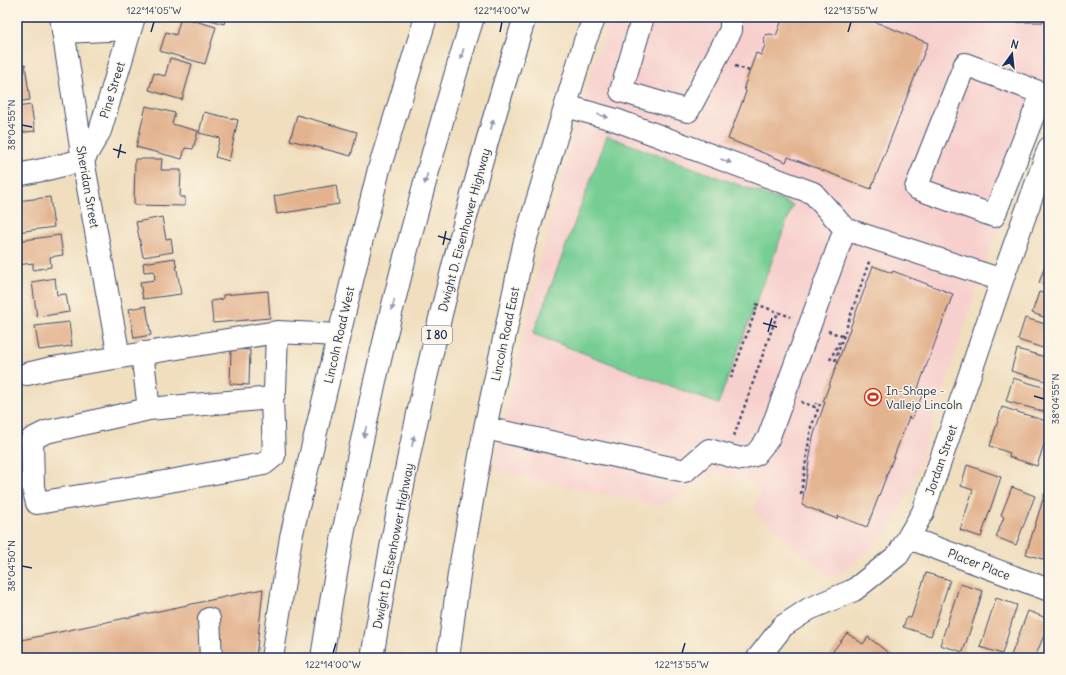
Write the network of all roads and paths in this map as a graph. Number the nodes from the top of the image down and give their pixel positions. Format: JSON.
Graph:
{"nodes":[{"id":1,"x":426,"y":17,"type":"edge"},
{"id":2,"x":473,"y":17,"type":"edge"},
{"id":3,"x":525,"y":17,"type":"edge"},
{"id":4,"x":595,"y":17,"type":"edge"},
{"id":5,"x":643,"y":17,"type":"edge"},
{"id":6,"x":731,"y":17,"type":"edge"},
{"id":7,"x":132,"y":23,"type":"edge"},
{"id":8,"x":62,"y":25,"type":"edge"},
{"id":9,"x":1046,"y":95,"type":"edge"},
{"id":10,"x":566,"y":106,"type":"junction"},
{"id":11,"x":1049,"y":148,"type":"edge"},
{"id":12,"x":83,"y":160,"type":"junction"},
{"id":13,"x":17,"y":175,"type":"edge"},
{"id":14,"x":845,"y":229,"type":"junction"},
{"id":15,"x":870,"y":259,"type":"dead end"},
{"id":16,"x":1002,"y":280,"type":"junction"},
{"id":17,"x":277,"y":332,"type":"junction"},
{"id":18,"x":339,"y":335,"type":"junction"},
{"id":19,"x":842,"y":336,"type":"junction"},
{"id":20,"x":142,"y":353,"type":"junction"},
{"id":21,"x":119,"y":357,"type":"junction"},
{"id":22,"x":830,"y":360,"type":"dead end"},
{"id":23,"x":835,"y":361,"type":"dead end"},
{"id":24,"x":27,"y":374,"type":"dead end"},
{"id":25,"x":731,"y":378,"type":"dead end"},
{"id":26,"x":272,"y":398,"type":"junction"},
{"id":27,"x":816,"y":403,"type":"dead end"},
{"id":28,"x":820,"y":404,"type":"dead end"},
{"id":29,"x":815,"y":407,"type":"dead end"},
{"id":30,"x":149,"y":409,"type":"junction"},
{"id":31,"x":485,"y":428,"type":"junction"},
{"id":32,"x":728,"y":455,"type":"junction"},
{"id":33,"x":801,"y":494,"type":"dead end"},
{"id":34,"x":909,"y":538,"type":"junction"},
{"id":35,"x":1049,"y":590,"type":"edge"},
{"id":36,"x":210,"y":619,"type":"dead end"},
{"id":37,"x":211,"y":658,"type":"edge"},
{"id":38,"x":272,"y":658,"type":"edge"},
{"id":39,"x":322,"y":658,"type":"edge"},
{"id":40,"x":372,"y":658,"type":"edge"},
{"id":41,"x":448,"y":658,"type":"edge"},
{"id":42,"x":758,"y":658,"type":"edge"}],
"edges":[{"from":1,"to":18,"type":"main road","name":"Lincoln Road West"},
{"from":2,"to":39,"type":"main road","one_way":true},
{"from":40,"to":3,"type":"main road","name":"Dwight D. Eisenhower Highway","number":"I 80","one_way":true},
{"from":4,"to":10,"type":"main road","name":"Lincoln Road East"},
{"from":5,"to":6,"type":"main road"},
{"from":7,"to":8,"type":"main road"},
{"from":7,"to":12,"type":"main road","name":"Pine Street"},
{"from":8,"to":12,"type":"main road","name":"Sheridan Street"},
{"from":9,"to":9,"type":"main road"},
{"from":10,"to":14,"type":"main road","one_way":true},
{"from":10,"to":31,"type":"main road","name":"Lincoln Road East"},
{"from":11,"to":16,"type":"main road","name":"Jordan Street"},
{"from":12,"to":13,"type":"main road"},
{"from":12,"to":21,"type":"main road","name":"Sheridan Street"},
{"from":14,"to":16,"type":"main road"},
{"from":14,"to":32,"type":"main road"},
{"from":15,"to":19,"type":"path"},
{"from":16,"to":34,"type":"main road","name":"Jordan Street"},
{"from":17,"to":18,"type":"main road"},
{"from":17,"to":20,"type":"main road"},
{"from":17,"to":26,"type":"main road"},
{"from":18,"to":38,"type":"main road","name":"Lincoln Road West"},
{"from":19,"to":22,"type":"path"},
{"from":19,"to":23,"type":"path"},
{"from":20,"to":21,"type":"main road"},
{"from":20,"to":30,"type":"main road"},
{"from":21,"to":24,"type":"main road"},
{"from":25,"to":32,"type":"path"},
{"from":26,"to":30,"type":"main road"},
{"from":26,"to":30,"type":"main road"},
{"from":27,"to":29,"type":"path"},
{"from":28,"to":33,"type":"path"},
{"from":31,"to":32,"type":"main road"},
{"from":31,"to":41,"type":"main road","name":"Lincoln Road East"},
{"from":34,"to":35,"type":"main road","name":"Placer Place"},
{"from":34,"to":42,"type":"main road","name":"Jordan Street"},
{"from":36,"to":37,"type":"main road"}]}
